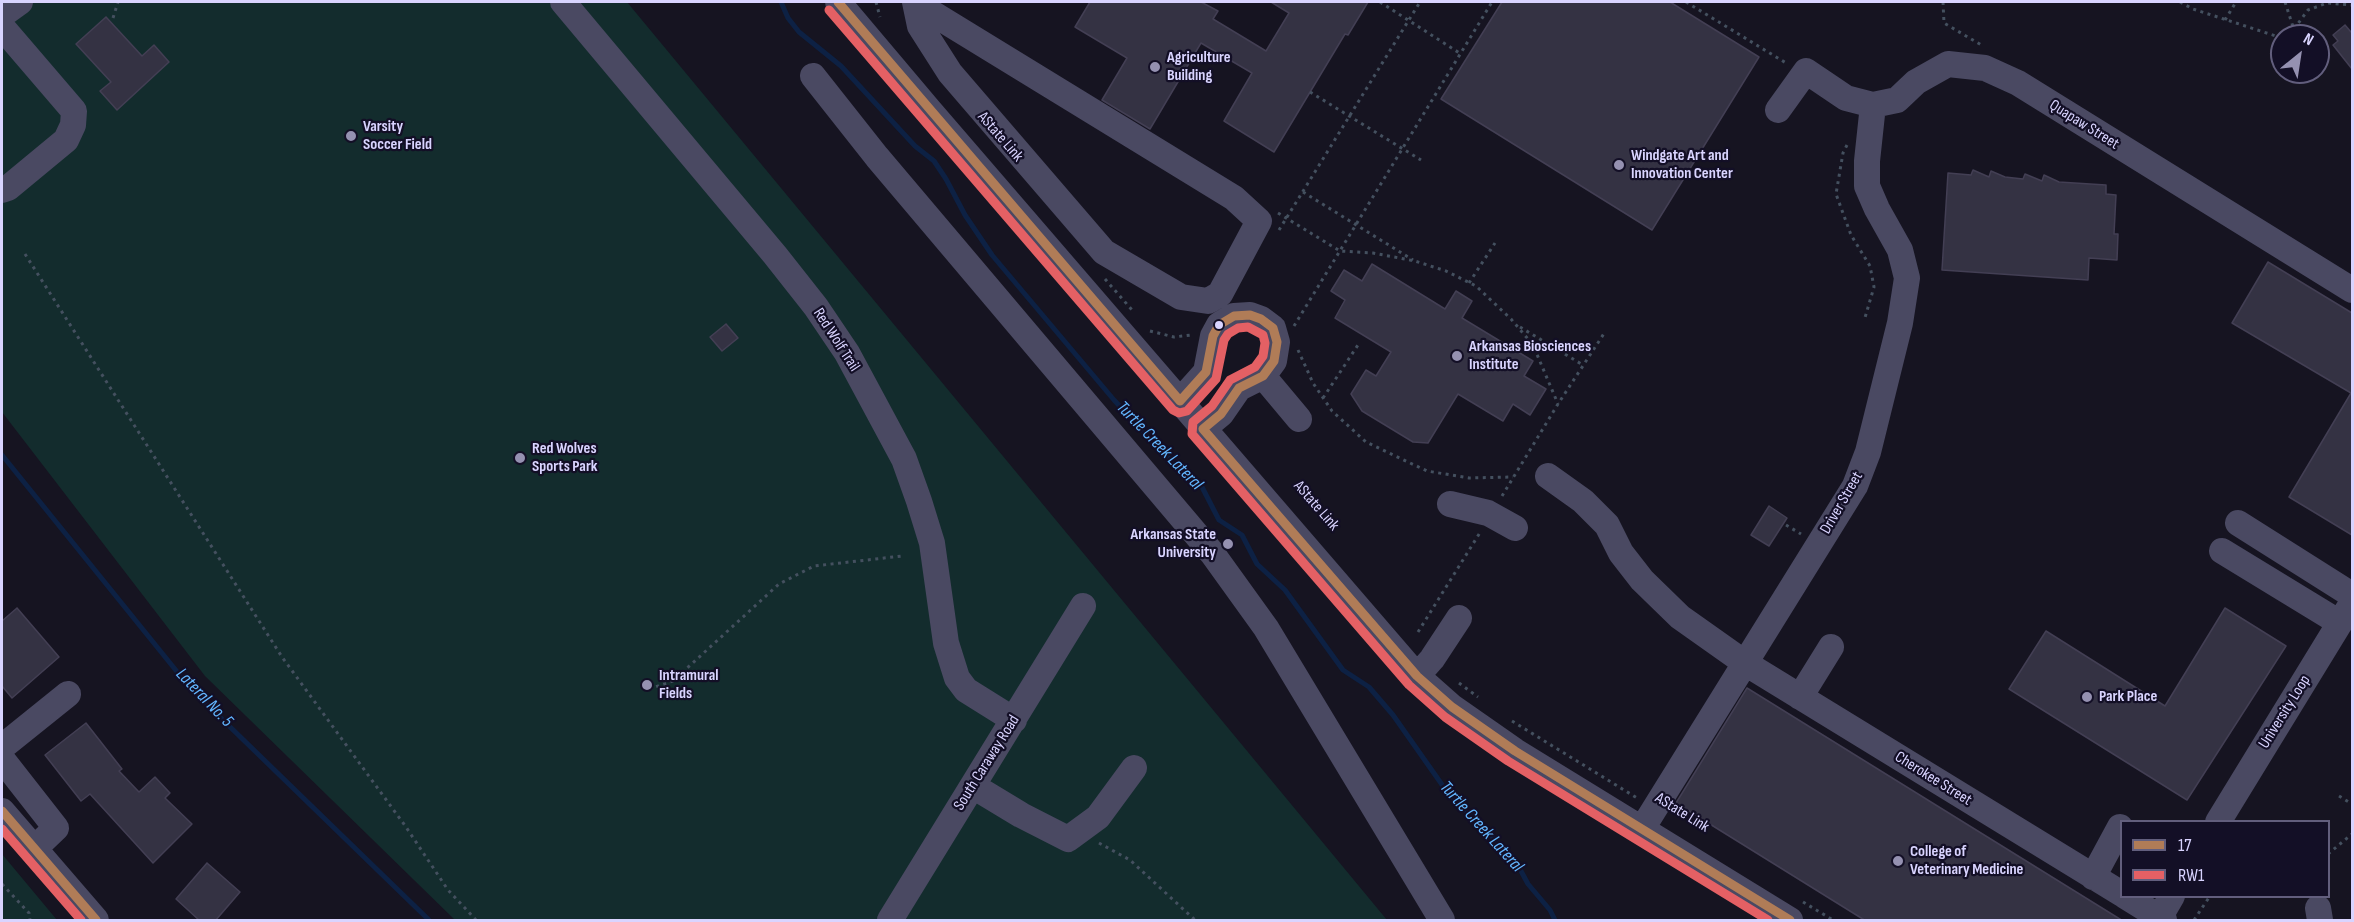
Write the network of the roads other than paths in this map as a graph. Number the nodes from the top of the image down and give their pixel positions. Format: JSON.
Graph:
{"nodes":[{"id":1,"x":20,"y":2,"type":"edge"},
{"id":2,"x":563,"y":2,"type":"edge"},
{"id":3,"x":848,"y":5,"type":"edge"},
{"id":4,"x":924,"y":8,"type":"edge"},
{"id":5,"x":2,"y":15,"type":"edge"},
{"id":6,"x":2,"y":27,"type":"edge"},
{"id":7,"x":813,"y":76,"type":"dead end"},
{"id":8,"x":1873,"y":105,"type":"junction"},
{"id":9,"x":1778,"y":111,"type":"dead end"},
{"id":10,"x":2,"y":190,"type":"edge"},
{"id":11,"x":2352,"y":290,"type":"edge"},
{"id":12,"x":1263,"y":376,"type":"junction"},
{"id":13,"x":1180,"y":401,"type":"junction"},
{"id":14,"x":1299,"y":419,"type":"dead end"},
{"id":15,"x":1203,"y":429,"type":"junction"},
{"id":16,"x":1548,"y":477,"type":"dead end"},
{"id":17,"x":1450,"y":504,"type":"dead end"},
{"id":18,"x":2238,"y":523,"type":"dead end"},
{"id":19,"x":1515,"y":528,"type":"dead end"},
{"id":20,"x":2222,"y":551,"type":"dead end"},
{"id":21,"x":2352,"y":595,"type":"edge"},
{"id":22,"x":1083,"y":606,"type":"dead end"},
{"id":23,"x":2346,"y":613,"type":"edge"},
{"id":24,"x":1458,"y":618,"type":"dead end"},
{"id":25,"x":1831,"y":646,"type":"dead end"},
{"id":26,"x":1745,"y":663,"type":"junction"},
{"id":27,"x":1417,"y":676,"type":"junction"},
{"id":28,"x":68,"y":694,"type":"dead end"},
{"id":29,"x":1800,"y":697,"type":"junction"},
{"id":30,"x":1014,"y":720,"type":"junction"},
{"id":31,"x":2,"y":747,"type":"edge"},
{"id":32,"x":2,"y":759,"type":"edge"},
{"id":33,"x":1134,"y":768,"type":"dead end"},
{"id":34,"x":973,"y":786,"type":"junction"},
{"id":35,"x":2,"y":811,"type":"edge"},
{"id":36,"x":1648,"y":819,"type":"junction"},
{"id":37,"x":2219,"y":820,"type":"edge"},
{"id":38,"x":2120,"y":828,"type":"edge"},
{"id":39,"x":34,"y":849,"type":"junction"},
{"id":40,"x":2093,"y":877,"type":"junction"},
{"id":41,"x":2120,"y":894,"type":"edge"},
{"id":42,"x":2127,"y":898,"type":"edge"},
{"id":43,"x":1784,"y":913,"type":"edge"},
{"id":44,"x":2163,"y":914,"type":"edge"},
{"id":45,"x":96,"y":921,"type":"edge"},
{"id":46,"x":890,"y":921,"type":"edge"},
{"id":47,"x":1442,"y":921,"type":"edge"}],
"edges":[{"from":1,"to":5,"type":"street"},
{"from":2,"to":30,"type":"street","name":"Red Wolf Trail"},
{"from":3,"to":13,"type":"street"},
{"from":4,"to":4,"type":"street"},
{"from":6,"to":10,"type":"street"},
{"from":7,"to":47,"type":"street"},
{"from":8,"to":9,"type":"street"},
{"from":8,"to":11,"type":"street","name":"Quapaw Street"},
{"from":8,"to":26,"type":"street","name":"Driver Street"},
{"from":12,"to":13,"type":"street"},
{"from":12,"to":14,"type":"street"},
{"from":12,"to":15,"type":"street"},
{"from":13,"to":15,"type":"street"},
{"from":15,"to":27,"type":"street"},
{"from":16,"to":26,"type":"street","name":"Cherokee Street"},
{"from":17,"to":19,"type":"street"},
{"from":18,"to":21,"type":"street"},
{"from":20,"to":23,"type":"street"},
{"from":22,"to":30,"type":"street","name":"South Caraway Road"},
{"from":23,"to":37,"type":"street","name":"University Loop"},
{"from":24,"to":27,"type":"street"},
{"from":25,"to":29,"type":"street"},
{"from":26,"to":29,"type":"street","name":"Cherokee Street"},
{"from":26,"to":36,"type":"street","name":"Driver Street"},
{"from":27,"to":36,"type":"street"},
{"from":28,"to":31,"type":"street"},
{"from":29,"to":40,"type":"street","name":"Cherokee Street"},
{"from":30,"to":34,"type":"street","name":"South Caraway Road"},
{"from":32,"to":39,"type":"street"},
{"from":33,"to":34,"type":"street"},
{"from":34,"to":46,"type":"street","name":"South Caraway Road"},
{"from":35,"to":39,"type":"street"},
{"from":36,"to":43,"type":"street"},
{"from":38,"to":40,"type":"street"},
{"from":39,"to":45,"type":"street"},
{"from":40,"to":41,"type":"street","name":"Cherokee Street"},
{"from":42,"to":44,"type":"street","name":"Cherokee Street"}]}
